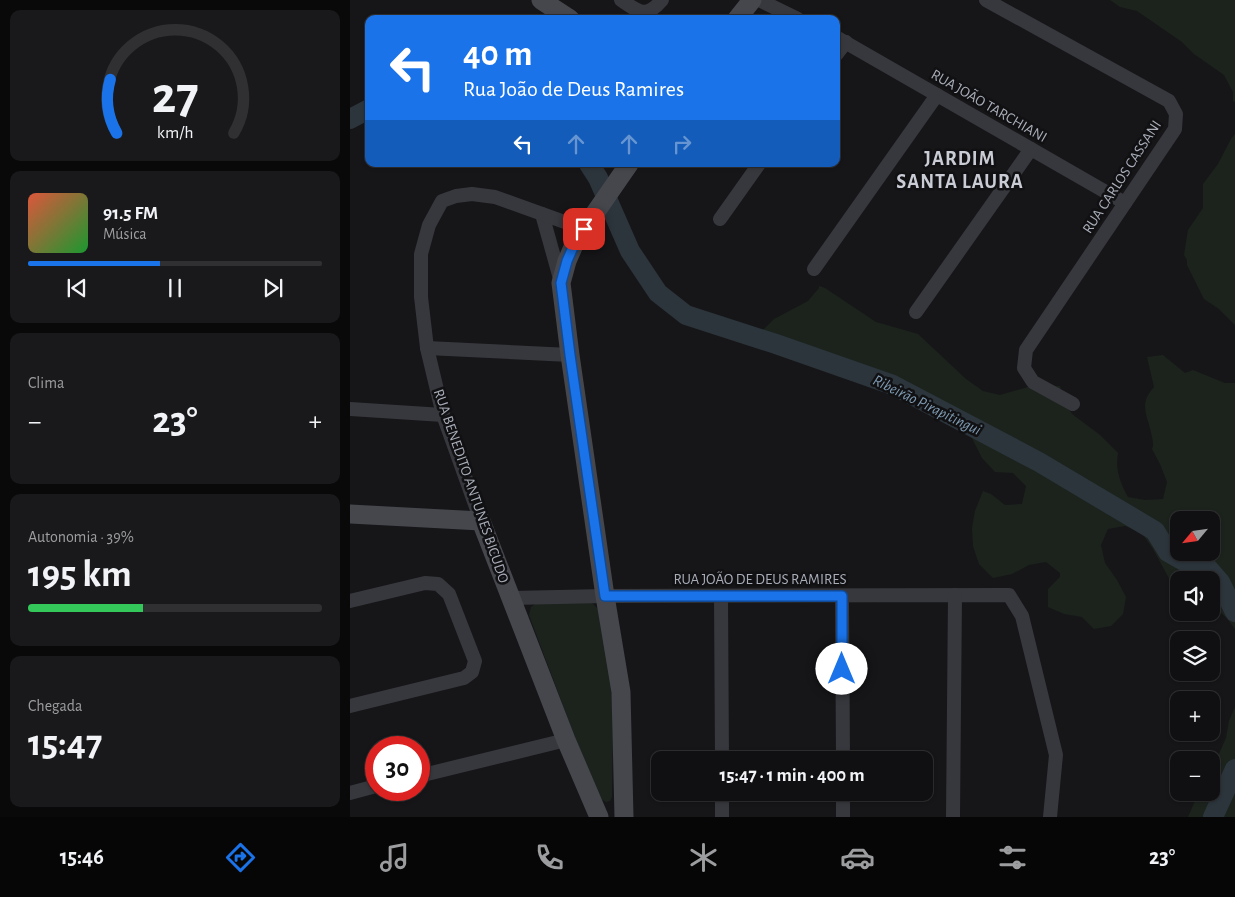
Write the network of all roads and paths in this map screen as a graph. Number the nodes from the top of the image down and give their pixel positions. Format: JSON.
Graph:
{"nodes":[{"id":1,"x":541,"y":0,"type":"edge"},
{"id":2,"x":621,"y":0,"type":"edge"},
{"id":3,"x":662,"y":0,"type":"edge"},
{"id":4,"x":752,"y":0,"type":"edge"},
{"id":5,"x":759,"y":0,"type":"edge"},
{"id":6,"x":986,"y":0,"type":"edge"},
{"id":7,"x":564,"y":15,"type":"edge"},
{"id":8,"x":740,"y":15,"type":"edge"},
{"id":9,"x":790,"y":15,"type":"edge"},
{"id":10,"x":841,"y":40,"type":"edge"},
{"id":11,"x":937,"y":95,"type":"junction"},
{"id":12,"x":1030,"y":149,"type":"junction"},
{"id":13,"x":626,"y":167,"type":"edge"},
{"id":14,"x":758,"y":167,"type":"edge"},
{"id":15,"x":1125,"y":203,"type":"junction"},
{"id":16,"x":542,"y":214,"type":"junction"},
{"id":17,"x":720,"y":219,"type":"dead end"},
{"id":18,"x":587,"y":224,"type":"junction"},
{"id":19,"x":814,"y":269,"type":"dead end"},
{"id":20,"x":561,"y":283,"type":"junction"},
{"id":21,"x":916,"y":312,"type":"dead end"},
{"id":22,"x":427,"y":348,"type":"junction"},
{"id":23,"x":570,"y":355,"type":"junction"},
{"id":24,"x":1073,"y":404,"type":"dead end"},
{"id":25,"x":350,"y":409,"type":"edge"},
{"id":26,"x":443,"y":415,"type":"junction"},
{"id":27,"x":350,"y":514,"type":"edge"},
{"id":28,"x":481,"y":521,"type":"junction"},
{"id":29,"x":605,"y":596,"type":"junction"},
{"id":30,"x":721,"y":596,"type":"junction"},
{"id":31,"x":842,"y":596,"type":"junction"},
{"id":32,"x":955,"y":596,"type":"junction"},
{"id":33,"x":511,"y":598,"type":"junction"},
{"id":34,"x":350,"y":602,"type":"edge"},
{"id":35,"x":350,"y":706,"type":"edge"},
{"id":36,"x":566,"y":740,"type":"junction"},
{"id":37,"x":722,"y":751,"type":"edge"},
{"id":38,"x":843,"y":751,"type":"edge"},
{"id":39,"x":430,"y":773,"type":"edge"},
{"id":40,"x":365,"y":789,"type":"edge"},
{"id":41,"x":350,"y":793,"type":"edge"},
{"id":42,"x":722,"y":801,"type":"edge"},
{"id":43,"x":843,"y":801,"type":"edge"},
{"id":44,"x":599,"y":817,"type":"edge"},
{"id":45,"x":624,"y":817,"type":"edge"},
{"id":46,"x":722,"y":817,"type":"edge"},
{"id":47,"x":843,"y":817,"type":"edge"},
{"id":48,"x":953,"y":817,"type":"edge"},
{"id":49,"x":1050,"y":817,"type":"edge"}],
"edges":[{"from":1,"to":7,"type":"main road"},
{"from":2,"to":3,"type":"street"},
{"from":4,"to":8,"type":"main road"},
{"from":5,"to":9,"type":"street"},
{"from":6,"to":15,"type":"street","name":"RUA CARLOS CASSANI"},
{"from":10,"to":11,"type":"street","name":"RUA JOÃO TARCHIANI"},
{"from":11,"to":12,"type":"street","name":"RUA JOÃO TARCHIANI"},
{"from":11,"to":19,"type":"street"},
{"from":12,"to":15,"type":"street","name":"RUA JOÃO TARCHIANI"},
{"from":12,"to":21,"type":"street"},
{"from":13,"to":18,"type":"main road"},
{"from":14,"to":17,"type":"street"},
{"from":15,"to":24,"type":"street","name":"RUA CARLOS CASSANI"},
{"from":16,"to":18,"type":"street","name":"RUA BENEDITO ANTUNES BICUDO"},
{"from":16,"to":20,"type":"street"},
{"from":16,"to":22,"type":"street","name":"RUA BENEDITO ANTUNES BICUDO"},
{"from":18,"to":20,"type":"main road"},
{"from":20,"to":23,"type":"main road"},
{"from":22,"to":23,"type":"street"},
{"from":22,"to":26,"type":"street","name":"RUA BENEDITO ANTUNES BICUDO"},
{"from":23,"to":29,"type":"main road"},
{"from":25,"to":26,"type":"street"},
{"from":26,"to":28,"type":"street","name":"RUA BENEDITO ANTUNES BICUDO"},
{"from":27,"to":28,"type":"main road"},
{"from":28,"to":33,"type":"main road","name":"RUA BENEDITO ANTUNES BICUDO"},
{"from":29,"to":30,"type":"street","name":"RUA JOÃO DE DEUS RAMIRES"},
{"from":29,"to":33,"type":"street","name":"RUA JOÃO DE DEUS RAMIRES"},
{"from":29,"to":45,"type":"main road"},
{"from":30,"to":31,"type":"street","name":"RUA JOÃO DE DEUS RAMIRES"},
{"from":30,"to":37,"type":"street"},
{"from":31,"to":32,"type":"street","name":"RUA JOÃO DE DEUS RAMIRES"},
{"from":31,"to":38,"type":"street"},
{"from":32,"to":48,"type":"street"},
{"from":32,"to":49,"type":"street","name":"RUA JOÃO DE DEUS RAMIRES"},
{"from":33,"to":36,"type":"main road","name":"RUA BENEDITO ANTUNES BICUDO"},
{"from":34,"to":35,"type":"street"},
{"from":36,"to":39,"type":"street"},
{"from":36,"to":44,"type":"main road","name":"RUA BENEDITO ANTUNES BICUDO"},
{"from":40,"to":41,"type":"street"},
{"from":42,"to":46,"type":"street"},
{"from":43,"to":47,"type":"street"}]}
